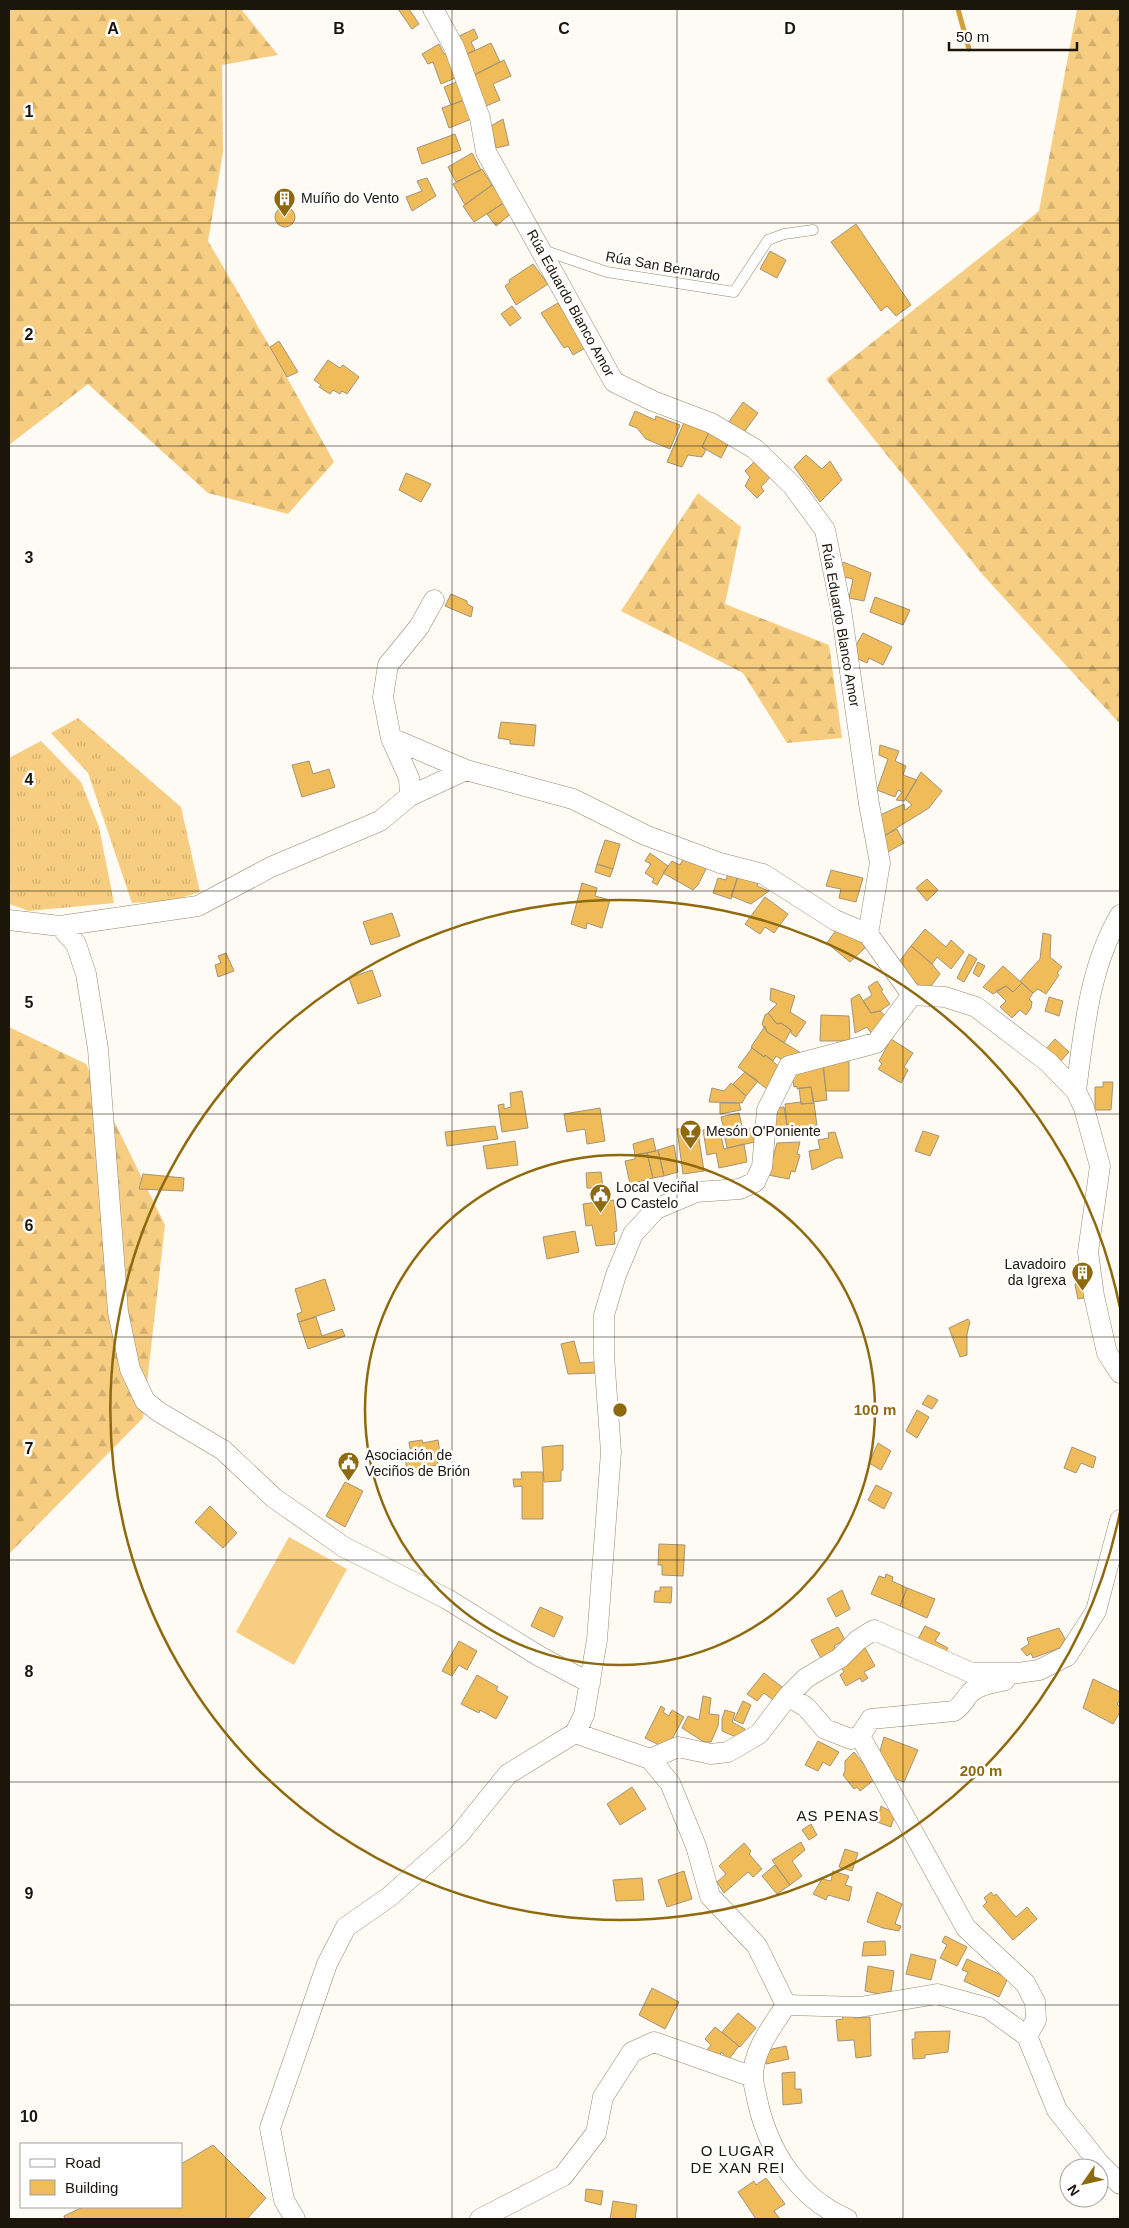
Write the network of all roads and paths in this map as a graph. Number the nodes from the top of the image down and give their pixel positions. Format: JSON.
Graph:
{"nodes":[{"id":1,"x":432,"y":9,"type":"edge"},
{"id":2,"x":813,"y":230,"type":"dead end"},
{"id":3,"x":542,"y":250,"type":"junction"},
{"id":4,"x":434,"y":600,"type":"dead end"},
{"id":5,"x":391,"y":738,"type":"junction"},
{"id":6,"x":466,"y":770,"type":"junction"},
{"id":7,"x":410,"y":796,"type":"junction"},
{"id":8,"x":1120,"y":915,"type":"edge"},
{"id":9,"x":9,"y":920,"type":"edge"},
{"id":10,"x":60,"y":926,"type":"junction"},
{"id":11,"x":868,"y":934,"type":"junction"},
{"id":12,"x":912,"y":995,"type":"junction"},
{"id":13,"x":1076,"y":1091,"type":"junction"},
{"id":14,"x":1120,"y":1374,"type":"edge"},
{"id":15,"x":1120,"y":1520,"type":"edge"},
{"id":16,"x":1018,"y":1673,"type":"junction"},
{"id":17,"x":590,"y":1683,"type":"junction"},
{"id":18,"x":788,"y":1696,"type":"junction"},
{"id":19,"x":575,"y":1732,"type":"junction"},
{"id":20,"x":860,"y":1736,"type":"junction"},
{"id":21,"x":650,"y":1759,"type":"junction"},
{"id":22,"x":786,"y":2005,"type":"junction"},
{"id":23,"x":1027,"y":2036,"type":"junction"},
{"id":24,"x":753,"y":2077,"type":"junction"},
{"id":25,"x":1120,"y":2184,"type":"edge"},
{"id":26,"x":295,"y":2219,"type":"edge"},
{"id":27,"x":480,"y":2219,"type":"edge"},
{"id":28,"x":847,"y":2219,"type":"edge"}],
"edges":[{"from":1,"to":3,"type":"street","name":"Rúa Eduardo Blanco Amor"},
{"from":2,"to":3,"type":"lane","name":"Rúa San Bernardo"},
{"from":3,"to":11,"type":"street","name":"Rúa Eduardo Blanco Amor"},
{"from":4,"to":5,"type":"street"},
{"from":5,"to":6,"type":"street"},
{"from":5,"to":7,"type":"street"},
{"from":6,"to":7,"type":"street"},
{"from":6,"to":11,"type":"street"},
{"from":7,"to":10,"type":"street"},
{"from":8,"to":13,"type":"street"},
{"from":9,"to":10,"type":"street"},
{"from":10,"to":17,"type":"street"},
{"from":11,"to":12,"type":"street"},
{"from":12,"to":13,"type":"street"},
{"from":12,"to":17,"type":"street"},
{"from":13,"to":14,"type":"street"},
{"from":15,"to":16,"type":"street"},
{"from":16,"to":18,"type":"street"},
{"from":16,"to":20,"type":"street"},
{"from":17,"to":19,"type":"street"},
{"from":18,"to":20,"type":"street"},
{"from":18,"to":21,"type":"street"},
{"from":19,"to":21,"type":"street"},
{"from":19,"to":26,"type":"street"},
{"from":20,"to":23,"type":"street"},
{"from":21,"to":22,"type":"street"},
{"from":22,"to":23,"type":"street"},
{"from":22,"to":24,"type":"street"},
{"from":23,"to":25,"type":"street"},
{"from":24,"to":27,"type":"street"},
{"from":24,"to":28,"type":"street"}]}
